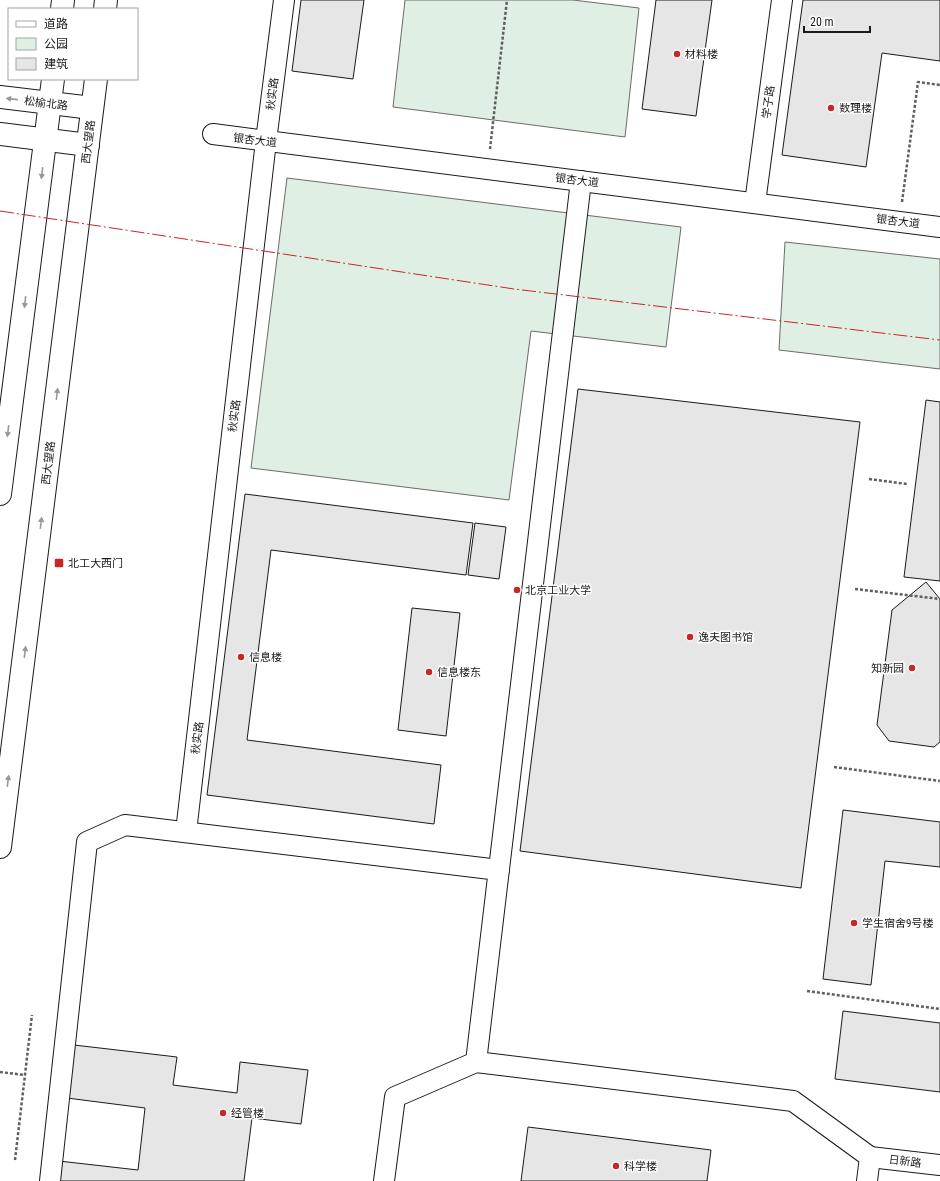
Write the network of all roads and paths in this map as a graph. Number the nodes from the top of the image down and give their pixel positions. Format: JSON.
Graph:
{"nodes":[{"id":1,"x":284,"y":0,"type":"edge"},
{"id":2,"x":507,"y":0,"type":"edge"},
{"id":3,"x":782,"y":0,"type":"edge"},
{"id":4,"x":53,"y":80,"type":"edge"},
{"id":5,"x":96,"y":80,"type":"edge"},
{"id":6,"x":940,"y":85,"type":"edge"},
{"id":7,"x":0,"y":97,"type":"edge"},
{"id":8,"x":50,"y":103,"type":"junction"},
{"id":9,"x":92,"y":108,"type":"junction"},
{"id":10,"x":0,"y":134,"type":"edge"},
{"id":11,"x":213,"y":134,"type":"dead end"},
{"id":12,"x":46,"y":140,"type":"junction"},
{"id":13,"x":266,"y":141,"type":"junction"},
{"id":14,"x":88,"y":145,"type":"junction"},
{"id":15,"x":488,"y":169,"type":"junction"},
{"id":16,"x":582,"y":181,"type":"junction"},
{"id":17,"x":755,"y":203,"type":"junction"},
{"id":18,"x":900,"y":221,"type":"junction"},
{"id":19,"x":940,"y":227,"type":"edge"},
{"id":20,"x":869,"y":479,"type":"dead end"},
{"id":21,"x":907,"y":484,"type":"dead end"},
{"id":22,"x":0,"y":494,"type":"edge"},
{"id":23,"x":856,"y":589,"type":"dead end"},
{"id":24,"x":940,"y":599,"type":"edge"},
{"id":25,"x":834,"y":767,"type":"dead end"},
{"id":26,"x":940,"y":781,"type":"edge"},
{"id":27,"x":186,"y":832,"type":"junction"},
{"id":28,"x":0,"y":847,"type":"edge"},
{"id":29,"x":499,"y":870,"type":"junction"},
{"id":30,"x":807,"y":991,"type":"dead end"},
{"id":31,"x":940,"y":1009,"type":"edge"},
{"id":32,"x":32,"y":1015,"type":"dead end"},
{"id":33,"x":476,"y":1062,"type":"junction"},
{"id":34,"x":0,"y":1072,"type":"edge"},
{"id":35,"x":24,"y":1075,"type":"junction"},
{"id":36,"x":870,"y":1157,"type":"junction"},
{"id":37,"x":15,"y":1160,"type":"dead end"},
{"id":38,"x":940,"y":1166,"type":"edge"},
{"id":39,"x":50,"y":1181,"type":"edge"},
{"id":40,"x":384,"y":1181,"type":"edge"},
{"id":41,"x":867,"y":1181,"type":"edge"}],
"edges":[{"from":1,"to":13,"type":"street","name":"秋实路"},
{"from":2,"to":15,"type":"path"},
{"from":3,"to":17,"type":"street","name":"学子路"},
{"from":4,"to":8,"type":"main road"},
{"from":5,"to":9,"type":"main road","name":"西大望路"},
{"from":6,"to":18,"type":"path"},
{"from":8,"to":7,"type":"main road","name":"松榆北路","one_way":true},
{"from":8,"to":9,"type":"main road","name":"松榆北路"},
{"from":8,"to":12,"type":"main road"},
{"from":9,"to":14,"type":"main road","name":"西大望路"},
{"from":10,"to":12,"type":"main road"},
{"from":11,"to":13,"type":"street","name":"银杏大道"},
{"from":12,"to":14,"type":"main road"},
{"from":12,"to":22,"type":"main road","one_way":true},
{"from":13,"to":15,"type":"street","name":"银杏大道"},
{"from":13,"to":27,"type":"street","name":"秋实路"},
{"from":28,"to":14,"type":"main road","name":"西大望路","one_way":true},
{"from":15,"to":16,"type":"street","name":"银杏大道"},
{"from":16,"to":17,"type":"street","name":"银杏大道"},
{"from":16,"to":29,"type":"street"},
{"from":17,"to":18,"type":"street","name":"银杏大道"},
{"from":18,"to":19,"type":"street","name":"银杏大道"},
{"from":20,"to":21,"type":"path"},
{"from":23,"to":24,"type":"path"},
{"from":25,"to":26,"type":"path"},
{"from":27,"to":29,"type":"street"},
{"from":27,"to":39,"type":"street"},
{"from":29,"to":33,"type":"street"},
{"from":30,"to":31,"type":"path"},
{"from":32,"to":35,"type":"path"},
{"from":33,"to":36,"type":"street"},
{"from":33,"to":40,"type":"street"},
{"from":34,"to":35,"type":"path","bridge":true},
{"from":35,"to":37,"type":"path"},
{"from":36,"to":38,"type":"street","name":"日新路"},
{"from":36,"to":41,"type":"street"}]}
